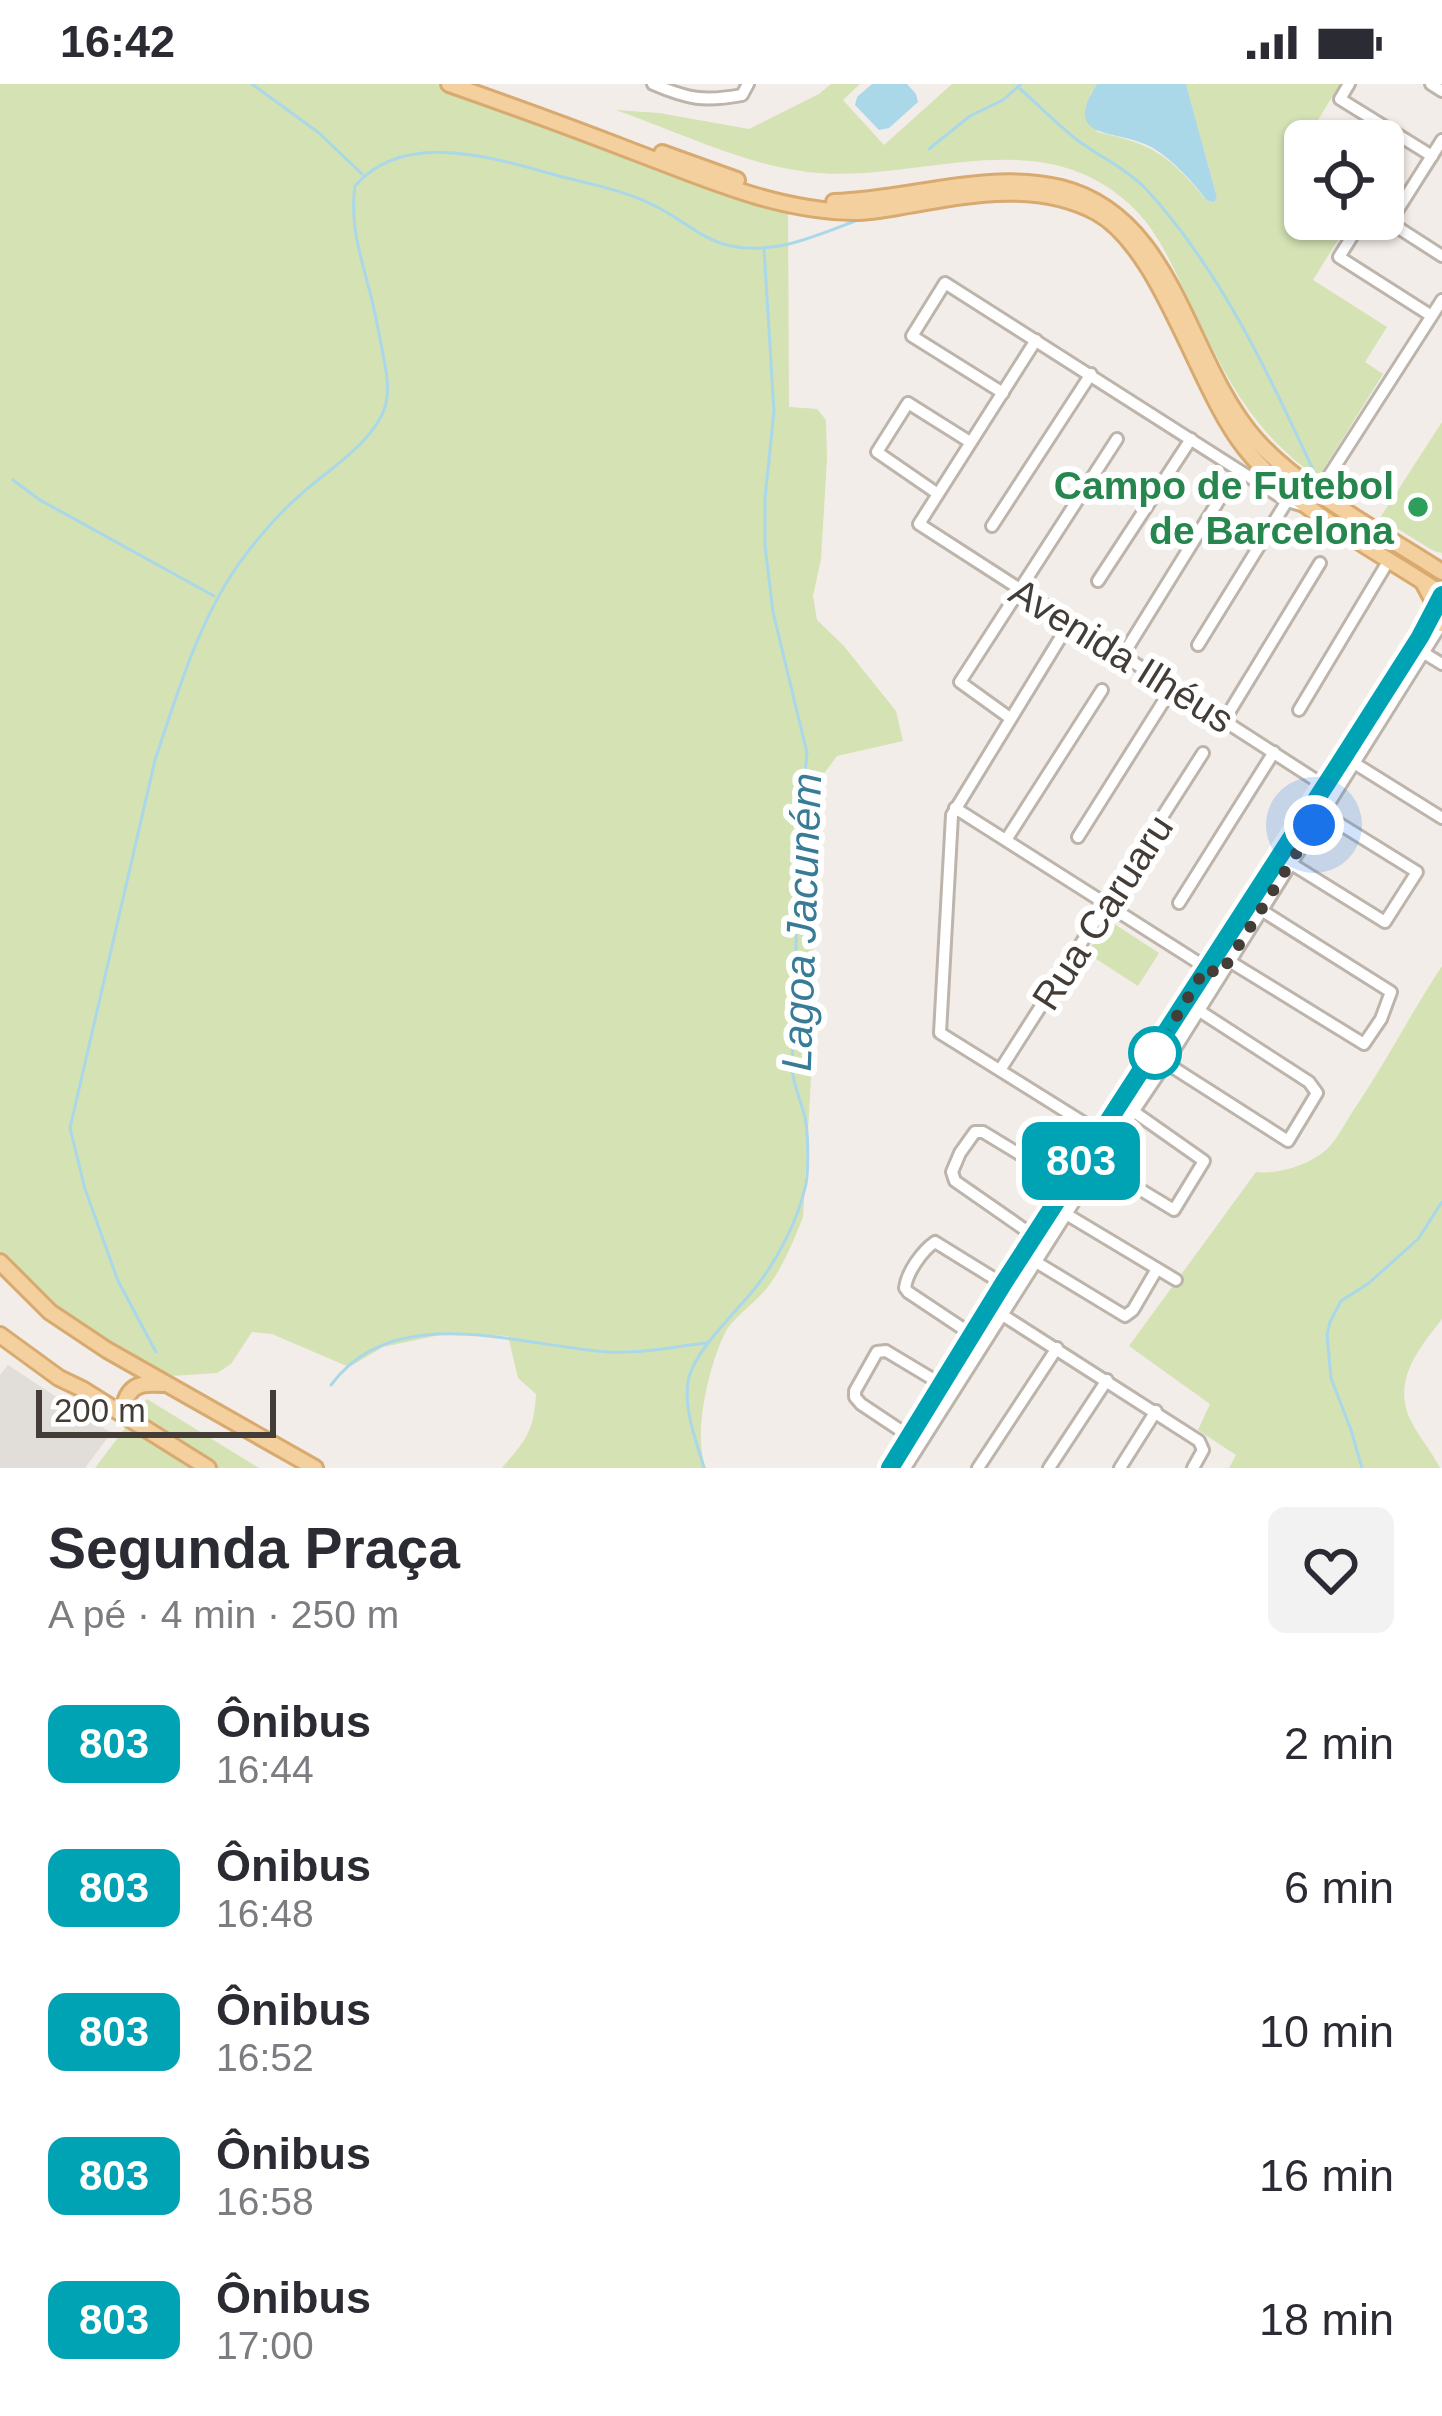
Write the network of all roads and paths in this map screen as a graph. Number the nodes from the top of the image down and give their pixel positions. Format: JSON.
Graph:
{"nodes":[{"id":1,"x":449,"y":84,"type":"edge"},
{"id":2,"x":478,"y":84,"type":"edge"},
{"id":3,"x":653,"y":84,"type":"edge"},
{"id":4,"x":1349,"y":84,"type":"edge"},
{"id":5,"x":1431,"y":84,"type":"edge"},
{"id":6,"x":677,"y":89,"type":"edge"},
{"id":7,"x":745,"y":90,"type":"edge"},
{"id":8,"x":1442,"y":91,"type":"edge"},
{"id":9,"x":1442,"y":140,"type":"edge"},
{"id":10,"x":1432,"y":156,"type":"junction"},
{"id":11,"x":1404,"y":195,"type":"edge"},
{"id":12,"x":1404,"y":232,"type":"edge"},
{"id":13,"x":1350,"y":240,"type":"edge"},
{"id":14,"x":1442,"y":256,"type":"edge"},
{"id":15,"x":1442,"y":300,"type":"edge"},
{"id":16,"x":1430,"y":315,"type":"junction"},
{"id":17,"x":1036,"y":340,"type":"junction"},
{"id":18,"x":1090,"y":374,"type":"junction"},
{"id":19,"x":1003,"y":393,"type":"junction"},
{"id":20,"x":1118,"y":439,"type":"dead end"},
{"id":21,"x":1191,"y":439,"type":"junction"},
{"id":22,"x":970,"y":442,"type":"junction"},
{"id":23,"x":1318,"y":492,"type":"junction"},
{"id":24,"x":938,"y":494,"type":"junction"},
{"id":25,"x":1219,"y":500,"type":"dead end"},
{"id":26,"x":1287,"y":501,"type":"junction"},
{"id":27,"x":1310,"y":507,"type":"junction"},
{"id":28,"x":992,"y":526,"type":"dead end"},
{"id":29,"x":1389,"y":560,"type":"junction"},
{"id":30,"x":1320,"y":563,"type":"dead end"},
{"id":31,"x":1439,"y":569,"type":"edge"},
{"id":32,"x":1421,"y":580,"type":"junction"},
{"id":33,"x":1098,"y":581,"type":"dead end"},
{"id":34,"x":1017,"y":590,"type":"junction"},
{"id":35,"x":1442,"y":594,"type":"edge"},
{"id":36,"x":1440,"y":621,"type":"edge"},
{"id":37,"x":1070,"y":622,"type":"junction"},
{"id":38,"x":1198,"y":645,"type":"dead end"},
{"id":39,"x":1424,"y":653,"type":"junction"},
{"id":40,"x":1123,"y":655,"type":"junction"},
{"id":41,"x":1442,"y":664,"type":"edge"},
{"id":42,"x":1172,"y":688,"type":"junction"},
{"id":43,"x":1102,"y":690,"type":"dead end"},
{"id":44,"x":1299,"y":710,"type":"dead end"},
{"id":45,"x":1010,"y":718,"type":"junction"},
{"id":46,"x":1225,"y":719,"type":"junction"},
{"id":47,"x":1274,"y":752,"type":"junction"},
{"id":48,"x":1203,"y":753,"type":"dead end"},
{"id":49,"x":1354,"y":763,"type":"junction"},
{"id":50,"x":1325,"y":786,"type":"junction"},
{"id":51,"x":955,"y":808,"type":"junction"},
{"id":52,"x":1322,"y":813,"type":"junction"},
{"id":53,"x":1442,"y":818,"type":"edge"},
{"id":54,"x":1078,"y":837,"type":"dead end"},
{"id":55,"x":1006,"y":840,"type":"junction"},
{"id":56,"x":1290,"y":863,"type":"junction"},
{"id":57,"x":1179,"y":902,"type":"dead end"},
{"id":58,"x":1107,"y":904,"type":"junction"},
{"id":59,"x":1261,"y":910,"type":"junction"},
{"id":60,"x":1229,"y":961,"type":"junction"},
{"id":61,"x":1206,"y":967,"type":"junction"},
{"id":62,"x":1219,"y":975,"type":"junction"},
{"id":63,"x":1198,"y":1010,"type":"junction"},
{"id":64,"x":1166,"y":1063,"type":"junction"},
{"id":65,"x":1000,"y":1070,"type":"junction"},
{"id":66,"x":1133,"y":1111,"type":"junction"},
{"id":67,"x":1100,"y":1133,"type":"junction"},
{"id":68,"x":1113,"y":1140,"type":"junction"},
{"id":69,"x":1098,"y":1164,"type":"junction"},
{"id":70,"x":1067,"y":1183,"type":"junction"},
{"id":71,"x":1066,"y":1214,"type":"junction"},
{"id":72,"x":1034,"y":1236,"type":"junction"},
{"id":73,"x":0,"y":1262,"type":"edge"},
{"id":74,"x":1036,"y":1262,"type":"junction"},
{"id":75,"x":1157,"y":1269,"type":"junction"},
{"id":76,"x":1176,"y":1280,"type":"dead end"},
{"id":77,"x":1003,"y":1284,"type":"junction"},
{"id":78,"x":987,"y":1310,"type":"junction"},
{"id":79,"x":1002,"y":1315,"type":"junction"},
{"id":80,"x":971,"y":1334,"type":"junction"},
{"id":81,"x":0,"y":1335,"type":"edge"},
{"id":82,"x":1057,"y":1348,"type":"junction"},
{"id":83,"x":1107,"y":1380,"type":"junction"},
{"id":84,"x":168,"y":1384,"type":"junction"},
{"id":85,"x":938,"y":1389,"type":"junction"},
{"id":86,"x":946,"y":1401,"type":"junction"},
{"id":87,"x":1156,"y":1411,"type":"junction"},
{"id":88,"x":139,"y":1425,"type":"junction"},
{"id":89,"x":909,"y":1436,"type":"junction"},
{"id":90,"x":208,"y":1468,"type":"edge"},
{"id":91,"x":315,"y":1468,"type":"edge"},
{"id":92,"x":890,"y":1468,"type":"edge"},
{"id":93,"x":905,"y":1468,"type":"edge"},
{"id":94,"x":978,"y":1468,"type":"edge"},
{"id":95,"x":1048,"y":1468,"type":"edge"},
{"id":96,"x":1120,"y":1468,"type":"edge"},
{"id":97,"x":1193,"y":1468,"type":"edge"}],
"edges":[{"from":1,"to":27,"type":"main road"},
{"from":2,"to":23,"type":"main road"},
{"from":3,"to":6,"type":"street"},
{"from":4,"to":10,"type":"street"},
{"from":5,"to":8,"type":"street"},
{"from":6,"to":7,"type":"street"},
{"from":9,"to":10,"type":"street"},
{"from":10,"to":11,"type":"street"},
{"from":12,"to":14,"type":"street"},
{"from":13,"to":16,"type":"street"},
{"from":15,"to":16,"type":"street"},
{"from":16,"to":23,"type":"street"},
{"from":17,"to":18,"type":"street"},
{"from":17,"to":19,"type":"street"},
{"from":17,"to":19,"type":"street"},
{"from":18,"to":21,"type":"street"},
{"from":18,"to":28,"type":"street"},
{"from":19,"to":22,"type":"street"},
{"from":20,"to":34,"type":"street"},
{"from":21,"to":26,"type":"street"},
{"from":21,"to":33,"type":"street"},
{"from":22,"to":24,"type":"street"},
{"from":22,"to":24,"type":"street"},
{"from":23,"to":27,"type":"street"},
{"from":23,"to":31,"type":"main road"},
{"from":24,"to":34,"type":"street","name":"Avenida Ilhéus"},
{"from":25,"to":40,"type":"street"},
{"from":26,"to":27,"type":"street"},
{"from":26,"to":38,"type":"street"},
{"from":27,"to":29,"type":"main road"},
{"from":29,"to":32,"type":"main road"},
{"from":29,"to":44,"type":"street"},
{"from":30,"to":46,"type":"street"},
{"from":32,"to":35,"type":"main road"},
{"from":32,"to":36,"type":"main road"},
{"from":34,"to":37,"type":"street","name":"Avenida Ilhéus"},
{"from":34,"to":45,"type":"street"},
{"from":35,"to":36,"type":"street"},
{"from":36,"to":39,"type":"street"},
{"from":36,"to":50,"type":"street"},
{"from":37,"to":40,"type":"street","name":"Avenida Ilhéus"},
{"from":37,"to":45,"type":"street"},
{"from":39,"to":41,"type":"street"},
{"from":39,"to":49,"type":"street"},
{"from":40,"to":42,"type":"street","name":"Avenida Ilhéus"},
{"from":42,"to":46,"type":"street","name":"Avenida Ilhéus"},
{"from":42,"to":54,"type":"street"},
{"from":43,"to":55,"type":"street"},
{"from":45,"to":51,"type":"street"},
{"from":46,"to":47,"type":"street","name":"Avenida Ilhéus"},
{"from":47,"to":50,"type":"street","name":"Avenida Ilhéus"},
{"from":47,"to":57,"type":"street"},
{"from":48,"to":58,"type":"street","name":"Rua Caruaru"},
{"from":49,"to":52,"type":"street"},
{"from":49,"to":53,"type":"street"},
{"from":50,"to":61,"type":"street"},
{"from":51,"to":55,"type":"street"},
{"from":51,"to":65,"type":"street"},
{"from":52,"to":56,"type":"street"},
{"from":52,"to":56,"type":"street"},
{"from":55,"to":58,"type":"street"},
{"from":56,"to":59,"type":"street"},
{"from":58,"to":61,"type":"street"},
{"from":58,"to":65,"type":"street","name":"Rua Caruaru"},
{"from":59,"to":60,"type":"street"},
{"from":59,"to":60,"type":"street"},
{"from":60,"to":62,"type":"street"},
{"from":61,"to":62,"type":"street"},
{"from":61,"to":67,"type":"street"},
{"from":62,"to":63,"type":"street"},
{"from":63,"to":64,"type":"street"},
{"from":63,"to":64,"type":"street"},
{"from":64,"to":66,"type":"street"},
{"from":65,"to":67,"type":"street"},
{"from":66,"to":68,"type":"street"},
{"from":66,"to":69,"type":"street"},
{"from":67,"to":68,"type":"street"},
{"from":67,"to":70,"type":"street"},
{"from":68,"to":69,"type":"street"},
{"from":69,"to":71,"type":"street"},
{"from":70,"to":72,"type":"street"},
{"from":70,"to":72,"type":"street"},
{"from":71,"to":74,"type":"street"},
{"from":71,"to":75,"type":"street"},
{"from":72,"to":77,"type":"street"},
{"from":73,"to":84,"type":"main road"},
{"from":74,"to":75,"type":"street"},
{"from":74,"to":79,"type":"street"},
{"from":75,"to":76,"type":"street"},
{"from":77,"to":78,"type":"street"},
{"from":77,"to":80,"type":"street"},
{"from":78,"to":79,"type":"street"},
{"from":78,"to":80,"type":"street"},
{"from":79,"to":82,"type":"street"},
{"from":79,"to":86,"type":"street"},
{"from":80,"to":85,"type":"street"},
{"from":81,"to":88,"type":"main road"},
{"from":82,"to":83,"type":"street"},
{"from":82,"to":94,"type":"street"},
{"from":83,"to":87,"type":"street"},
{"from":83,"to":95,"type":"street"},
{"from":84,"to":88,"type":"main road"},
{"from":84,"to":91,"type":"main road"},
{"from":85,"to":86,"type":"street"},
{"from":85,"to":89,"type":"street"},
{"from":85,"to":89,"type":"street"},
{"from":86,"to":93,"type":"street"},
{"from":87,"to":96,"type":"street"},
{"from":87,"to":97,"type":"street"},
{"from":88,"to":90,"type":"main road"},
{"from":89,"to":92,"type":"street"}]}
